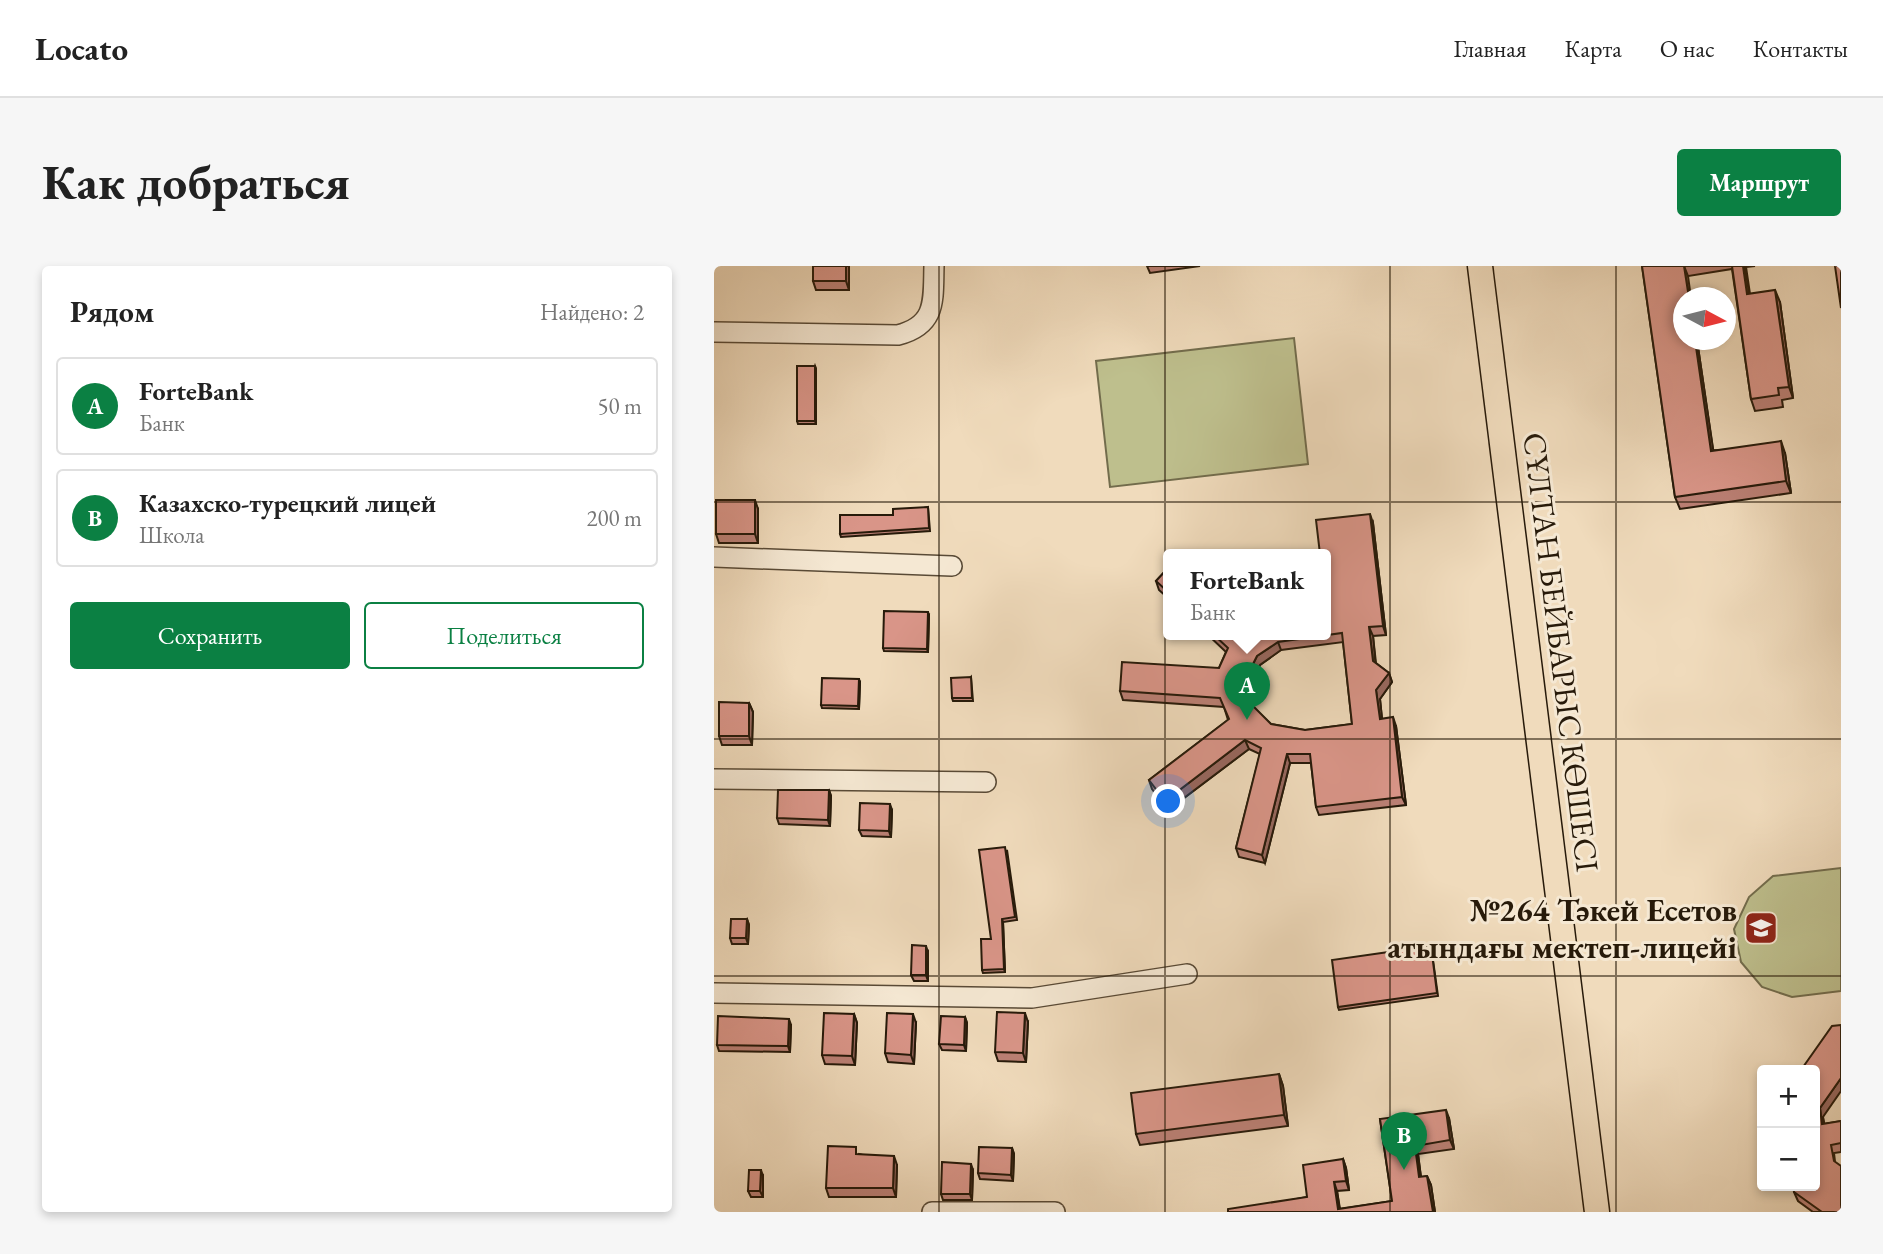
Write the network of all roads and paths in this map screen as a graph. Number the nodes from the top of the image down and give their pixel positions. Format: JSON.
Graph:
{"nodes":[{"id":1,"x":934,"y":266,"type":"edge"},
{"id":2,"x":1480,"y":266,"type":"edge"},
{"id":3,"x":714,"y":332,"type":"edge"},
{"id":4,"x":714,"y":557,"type":"edge"},
{"id":5,"x":952,"y":566,"type":"dead end"},
{"id":6,"x":714,"y":779,"type":"edge"},
{"id":7,"x":986,"y":782,"type":"dead end"},
{"id":8,"x":1187,"y":974,"type":"dead end"},
{"id":9,"x":714,"y":993,"type":"edge"},
{"id":10,"x":932,"y":1212,"type":"edge"},
{"id":11,"x":1055,"y":1212,"type":"edge"},
{"id":12,"x":1597,"y":1212,"type":"edge"}],
"edges":[{"from":1,"to":3,"type":"street"},
{"from":2,"to":12,"type":"main road","name":"СҰЛТАН БЕЙБАРЫС КӨШЕСІ"},
{"from":4,"to":5,"type":"street"},
{"from":6,"to":7,"type":"street"},
{"from":8,"to":9,"type":"street"},
{"from":10,"to":11,"type":"street"}]}
